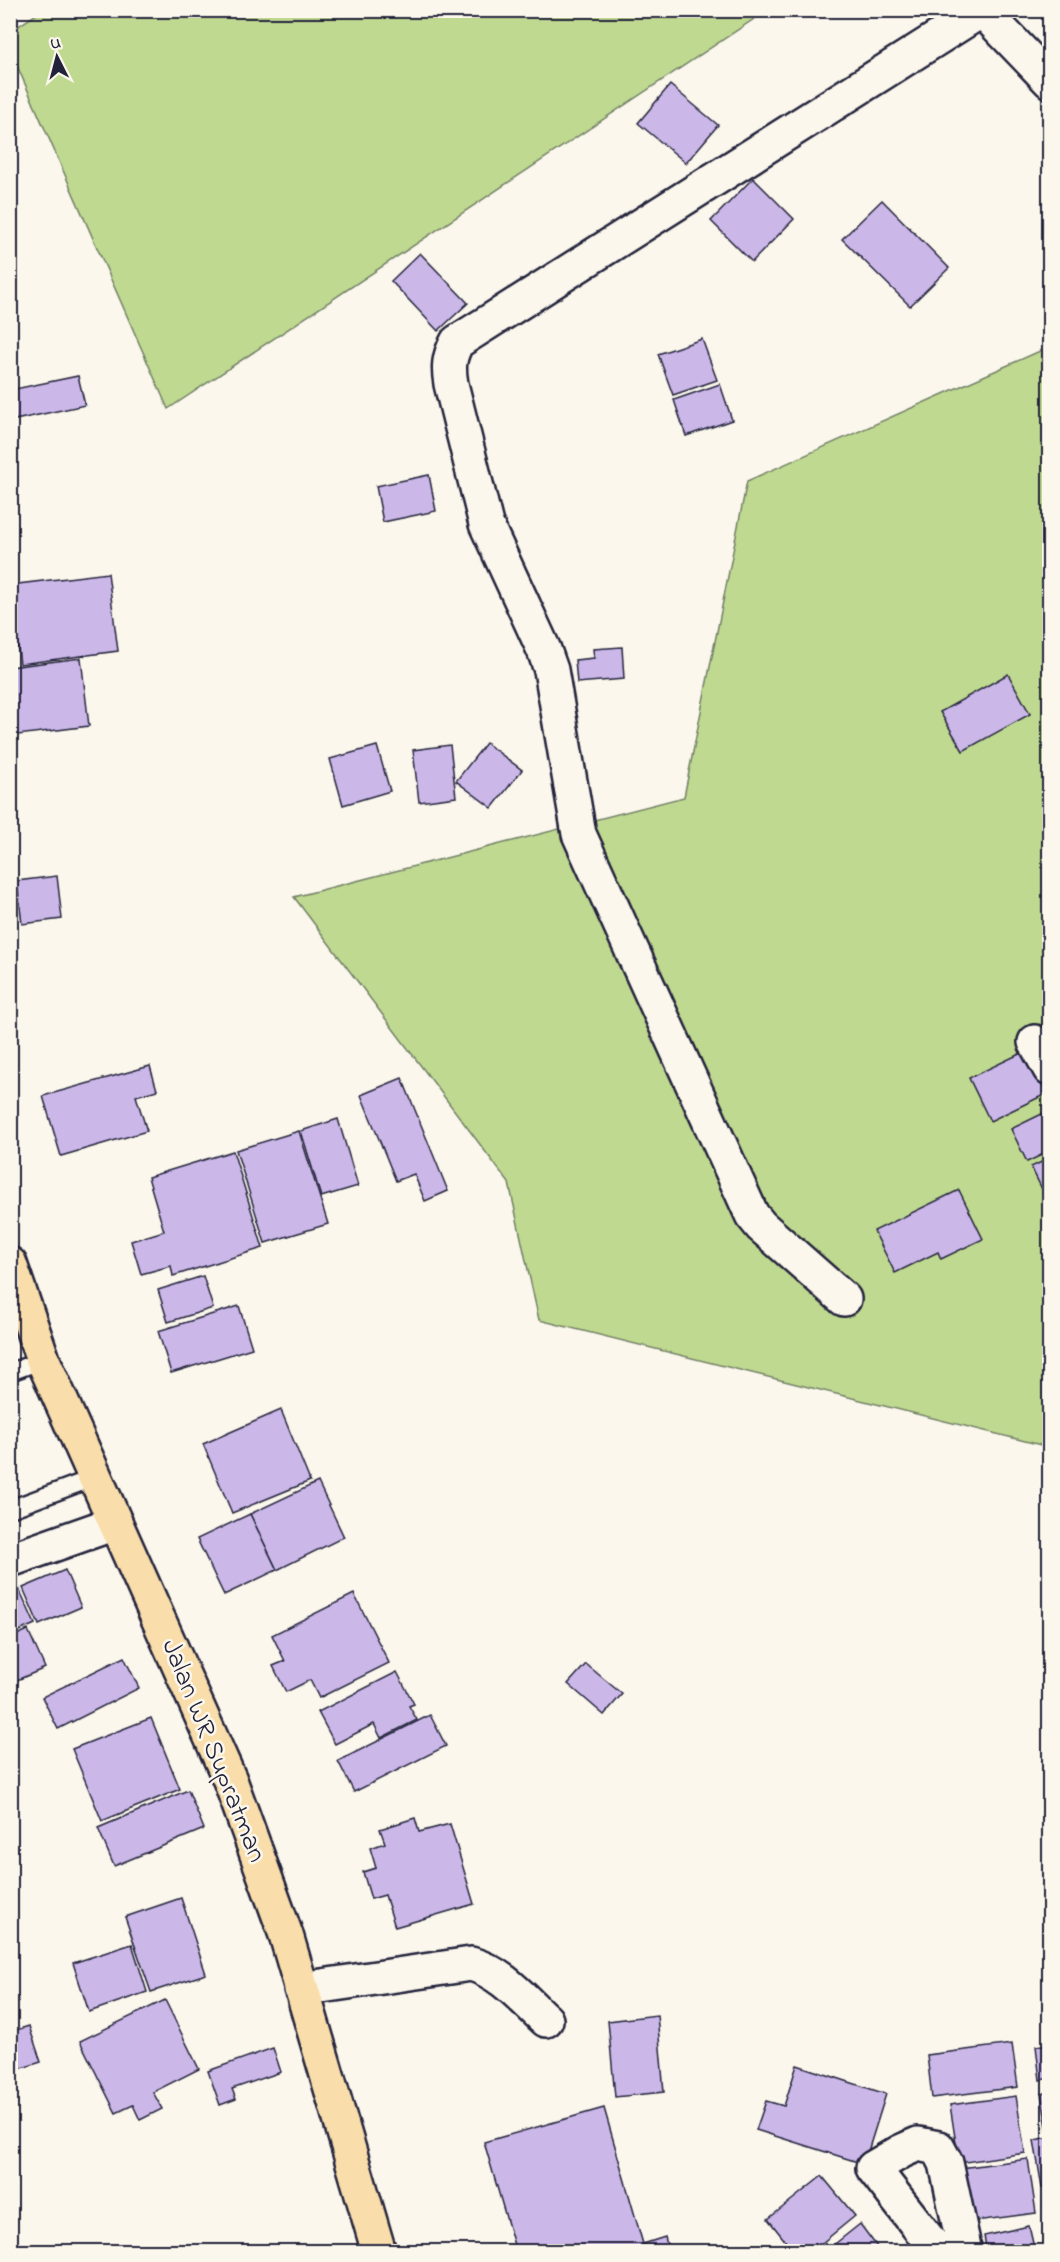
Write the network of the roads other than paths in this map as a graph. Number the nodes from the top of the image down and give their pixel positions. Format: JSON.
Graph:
{"nodes":[{"id":1,"x":982,"y":10,"type":"edge"},
{"id":2,"x":1050,"y":81,"type":"edge"},
{"id":3,"x":10,"y":1264,"type":"edge"},
{"id":4,"x":844,"y":1299,"type":"dead end"},
{"id":5,"x":43,"y":1360,"type":"junction"},
{"id":6,"x":10,"y":1372,"type":"edge"},
{"id":7,"x":96,"y":1477,"type":"junction"},
{"id":8,"x":10,"y":1509,"type":"edge"},
{"id":9,"x":115,"y":1522,"type":"junction"},
{"id":10,"x":10,"y":1560,"type":"edge"},
{"id":11,"x":301,"y":1989,"type":"junction"},
{"id":12,"x":546,"y":2020,"type":"dead end"},
{"id":13,"x":379,"y":2252,"type":"edge"},
{"id":14,"x":938,"y":2252,"type":"edge"},
{"id":15,"x":965,"y":2252,"type":"edge"}],
"edges":[{"from":1,"to":2,"type":"street"},
{"from":1,"to":4,"type":"street"},
{"from":3,"to":5,"type":"highway","name":"Jalan WR Supratman"},
{"from":5,"to":6,"type":"lane"},
{"from":5,"to":7,"type":"highway","name":"Jalan WR Supratman"},
{"from":7,"to":8,"type":"lane"},
{"from":7,"to":9,"type":"highway","name":"Jalan WR Supratman"},
{"from":9,"to":10,"type":"street"},
{"from":9,"to":11,"type":"highway","name":"Jalan WR Supratman"},
{"from":11,"to":12,"type":"street"},
{"from":11,"to":13,"type":"highway","name":"Jalan WR Supratman"},
{"from":14,"to":15,"type":"street"}]}
